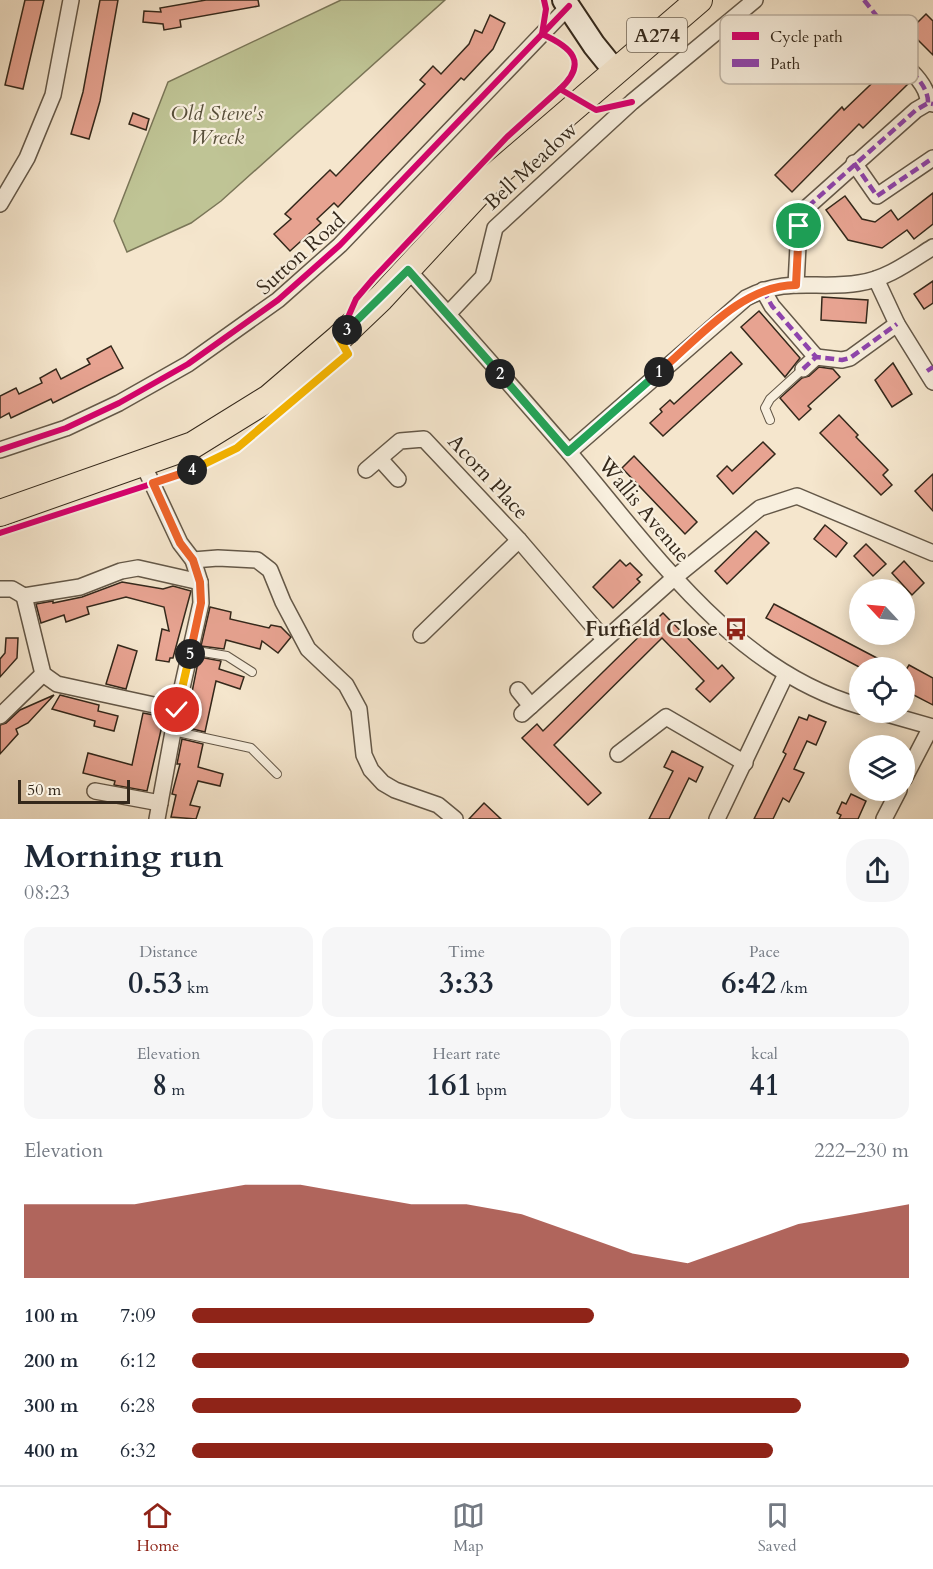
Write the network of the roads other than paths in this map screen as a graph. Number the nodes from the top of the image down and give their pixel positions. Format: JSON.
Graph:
{"nodes":[{"id":1,"x":71,"y":0,"type":"edge"},
{"id":2,"x":699,"y":0,"type":"edge"},
{"id":3,"x":755,"y":0,"type":"edge"},
{"id":4,"x":566,"y":3,"type":"edge"},
{"id":5,"x":737,"y":15,"type":"edge"},
{"id":6,"x":720,"y":29,"type":"edge"},
{"id":7,"x":615,"y":70,"type":"junction"},
{"id":8,"x":918,"y":81,"type":"edge"},
{"id":9,"x":930,"y":103,"type":"edge"},
{"id":10,"x":933,"y":158,"type":"edge"},
{"id":11,"x":854,"y":164,"type":"junction"},
{"id":12,"x":0,"y":204,"type":"edge"},
{"id":13,"x":933,"y":248,"type":"edge"},
{"id":14,"x":408,"y":270,"type":"junction"},
{"id":15,"x":876,"y":279,"type":"junction"},
{"id":16,"x":796,"y":285,"type":"junction"},
{"id":17,"x":763,"y":290,"type":"junction"},
{"id":18,"x":448,"y":314,"type":"junction"},
{"id":19,"x":897,"y":324,"type":"junction"},
{"id":20,"x":816,"y":357,"type":"junction"},
{"id":21,"x":803,"y":369,"type":"joint"},
{"id":22,"x":933,"y":382,"type":"edge"},
{"id":23,"x":770,"y":420,"type":"dead end"},
{"id":24,"x":0,"y":450,"type":"edge"},
{"id":25,"x":568,"y":452,"type":"junction"},
{"id":26,"x":380,"y":459,"type":"junction"},
{"id":27,"x":143,"y":464,"type":"junction"},
{"id":28,"x":366,"y":470,"type":"dead end"},
{"id":29,"x":398,"y":479,"type":"dead end"},
{"id":30,"x":0,"y":513,"type":"edge"},
{"id":31,"x":519,"y":540,"type":"junction"},
{"id":32,"x":933,"y":553,"type":"edge"},
{"id":33,"x":193,"y":560,"type":"junction"},
{"id":34,"x":674,"y":578,"type":"junction"},
{"id":35,"x":200,"y":582,"type":"junction"},
{"id":36,"x":0,"y":589,"type":"edge"},
{"id":37,"x":24,"y":596,"type":"junction"},
{"id":38,"x":421,"y":635,"type":"dead end"},
{"id":39,"x":604,"y":639,"type":"junction"},
{"id":40,"x":191,"y":650,"type":"junction"},
{"id":41,"x":252,"y":672,"type":"dead end"},
{"id":42,"x":43,"y":674,"type":"junction"},
{"id":43,"x":786,"y":674,"type":"junction"},
{"id":44,"x":518,"y":690,"type":"dead end"},
{"id":45,"x":849,"y":701,"type":"edge"},
{"id":46,"x":177,"y":710,"type":"junction"},
{"id":47,"x":0,"y":716,"type":"edge"},
{"id":48,"x":915,"y":722,"type":"edge"},
{"id":49,"x":932,"y":727,"type":"edge"},
{"id":50,"x":173,"y":731,"type":"junction"},
{"id":51,"x":618,"y":754,"type":"dead end"},
{"id":52,"x":915,"y":759,"type":"edge"},
{"id":53,"x":745,"y":763,"type":"junction"},
{"id":54,"x":277,"y":774,"type":"dead end"},
{"id":55,"x":95,"y":791,"type":"dead end"},
{"id":56,"x":893,"y":801,"type":"edge"},
{"id":57,"x":160,"y":803,"type":"junction"},
{"id":58,"x":157,"y":819,"type":"edge"},
{"id":59,"x":455,"y":819,"type":"edge"},
{"id":60,"x":717,"y":819,"type":"edge"},
{"id":61,"x":884,"y":819,"type":"edge"}],
"edges":[{"from":1,"to":12,"type":"street"},
{"from":2,"to":7,"type":"main road","number":"A274"},
{"from":3,"to":5,"type":"street","name":"Bell Meadow"},
{"from":4,"to":7,"type":"street"},
{"from":4,"to":24,"type":"street","name":"Sutton Road"},
{"from":6,"to":18,"type":"street","name":"Bell Meadow"},
{"from":7,"to":14,"type":"main road","number":"A274"},
{"from":8,"to":9,"type":"street"},
{"from":9,"to":11,"type":"street"},
{"from":10,"to":11,"type":"street"},
{"from":11,"to":16,"type":"street"},
{"from":13,"to":15,"type":"street"},
{"from":14,"to":18,"type":"street","name":"Wallis Avenue"},
{"from":14,"to":27,"type":"main road","number":"A274"},
{"from":15,"to":16,"type":"street"},
{"from":15,"to":19,"type":"street"},
{"from":16,"to":17,"type":"street"},
{"from":17,"to":20,"type":"street"},
{"from":17,"to":25,"type":"street"},
{"from":18,"to":25,"type":"street","name":"Wallis Avenue"},
{"from":19,"to":20,"type":"street"},
{"from":19,"to":22,"type":"street"},
{"from":20,"to":21,"type":"street"},
{"from":21,"to":23,"type":"lane"},
{"from":25,"to":34,"type":"street","name":"Wallis Avenue"},
{"from":26,"to":28,"type":"street","name":"Acorn Place"},
{"from":26,"to":29,"type":"street"},
{"from":26,"to":31,"type":"street","name":"Acorn Place"},
{"from":27,"to":30,"type":"main road","number":"A274"},
{"from":27,"to":33,"type":"street"},
{"from":31,"to":38,"type":"street","name":"Acorn Place"},
{"from":31,"to":39,"type":"street","name":"Acorn Place"},
{"from":32,"to":34,"type":"street"},
{"from":33,"to":35,"type":"street"},
{"from":33,"to":59,"type":"street"},
{"from":34,"to":39,"type":"street"},
{"from":34,"to":43,"type":"street","name":"Wallis Avenue"},
{"from":35,"to":37,"type":"street"},
{"from":35,"to":40,"type":"street"},
{"from":36,"to":37,"type":"street"},
{"from":37,"to":42,"type":"street"},
{"from":39,"to":44,"type":"street"},
{"from":40,"to":41,"type":"lane"},
{"from":40,"to":46,"type":"street"},
{"from":42,"to":46,"type":"street"},
{"from":42,"to":47,"type":"street"},
{"from":43,"to":45,"type":"street","name":"Wallis Avenue"},
{"from":43,"to":53,"type":"street"},
{"from":46,"to":50,"type":"street"},
{"from":48,"to":49,"type":"street"},
{"from":49,"to":52,"type":"street"},
{"from":50,"to":54,"type":"lane"},
{"from":50,"to":57,"type":"street"},
{"from":51,"to":53,"type":"street"},
{"from":53,"to":60,"type":"street"},
{"from":55,"to":57,"type":"street"},
{"from":56,"to":61,"type":"street"},
{"from":57,"to":58,"type":"street"}]}
